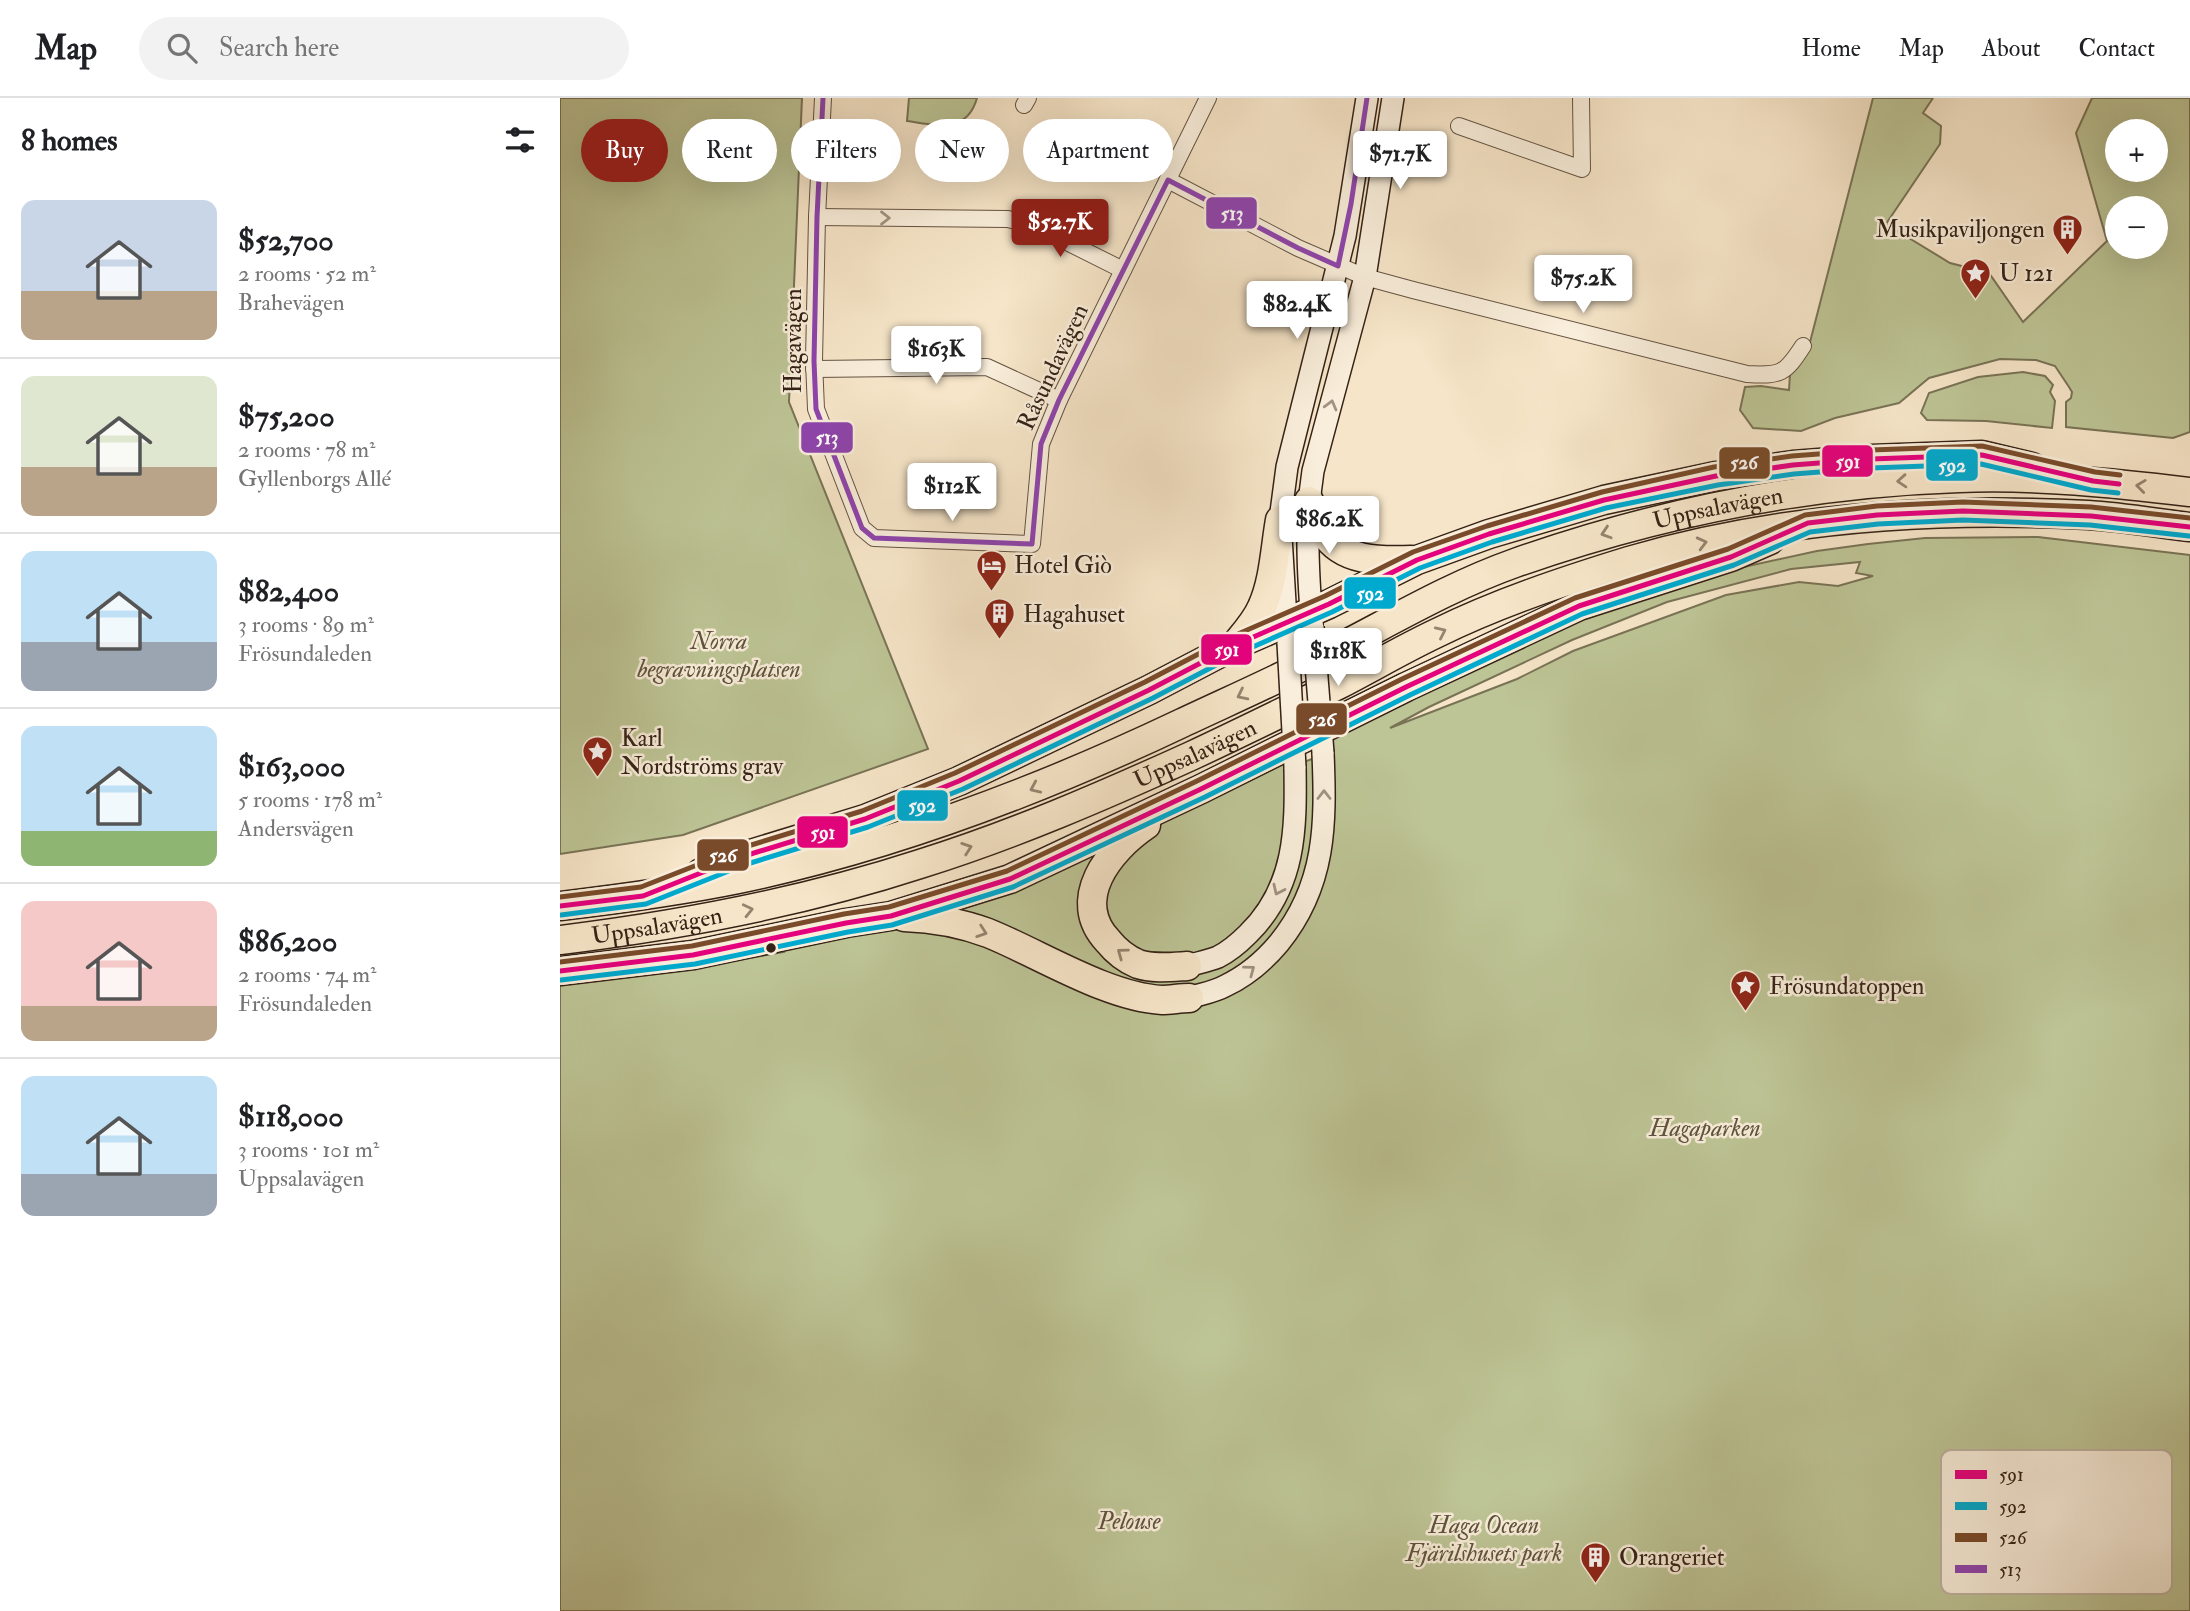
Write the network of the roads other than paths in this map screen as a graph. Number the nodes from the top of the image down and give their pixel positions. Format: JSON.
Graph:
{"nodes":[{"id":1,"x":823,"y":98,"type":"edge"},
{"id":2,"x":1208,"y":98,"type":"edge"},
{"id":3,"x":1367,"y":98,"type":"edge"},
{"id":4,"x":1393,"y":98,"type":"edge"},
{"id":5,"x":1581,"y":98,"type":"edge"},
{"id":6,"x":1459,"y":126,"type":"dead end"},
{"id":7,"x":1173,"y":170,"type":"edge"},
{"id":8,"x":1167,"y":182,"type":"edge"},
{"id":9,"x":1172,"y":182,"type":"edge"},
{"id":10,"x":817,"y":217,"type":"junction"},
{"id":11,"x":1338,"y":266,"type":"junction"},
{"id":12,"x":1123,"y":270,"type":"junction"},
{"id":13,"x":1365,"y":277,"type":"junction"},
{"id":14,"x":1803,"y":346,"type":"dead end"},
{"id":15,"x":814,"y":369,"type":"junction"},
{"id":16,"x":1059,"y":400,"type":"junction"},
{"id":17,"x":2093,"y":481,"type":"junction"},
{"id":18,"x":2190,"y":492,"type":"edge"},
{"id":19,"x":1308,"y":501,"type":"junction"},
{"id":20,"x":1280,"y":520,"type":"junction"},
{"id":21,"x":1808,"y":523,"type":"junction"},
{"id":22,"x":2190,"y":527,"type":"edge"},
{"id":23,"x":1032,"y":544,"type":"joint"},
{"id":24,"x":1418,"y":560,"type":"junction"},
{"id":25,"x":1300,"y":626,"type":"junction"},
{"id":26,"x":1235,"y":645,"type":"junction"},
{"id":27,"x":1201,"y":789,"type":"junction"},
{"id":28,"x":643,"y":896,"type":"junction"},
{"id":29,"x":560,"y":906,"type":"edge"},
{"id":30,"x":891,"y":916,"type":"junction"},
{"id":31,"x":560,"y":940,"type":"edge"},
{"id":32,"x":1186,"y":967,"type":"joint"},
{"id":33,"x":560,"y":971,"type":"edge"},
{"id":34,"x":1189,"y":998,"type":"joint"}],
"edges":[{"from":1,"to":10,"type":"street","name":"Hagavägen"},
{"from":2,"to":7,"type":"street","name":"Råsundavägen"},
{"from":3,"to":11,"type":"main road"},
{"from":4,"to":13,"type":"main road"},
{"from":5,"to":6,"type":"street"},
{"from":8,"to":12,"type":"street","name":"Råsundavägen"},
{"from":9,"to":11,"type":"street"},
{"from":10,"to":12,"type":"street","one_way":true},
{"from":10,"to":15,"type":"street","name":"Hagavägen"},
{"from":11,"to":13,"type":"street"},
{"from":11,"to":20,"type":"main road"},
{"from":12,"to":16,"type":"street","name":"Råsundavägen"},
{"from":13,"to":14,"type":"street"},
{"from":19,"to":13,"type":"main road","one_way":true},
{"from":15,"to":16,"type":"street"},
{"from":15,"to":23,"type":"street","name":"Hagavägen"},
{"from":16,"to":23,"type":"street","name":"Råsundavägen"},
{"from":18,"to":17,"type":"highway","name":"Uppsalavägen","one_way":true},
{"from":17,"to":24,"type":"highway"},
{"from":17,"to":28,"type":"highway","name":"Uppsalavägen","one_way":true},
{"from":19,"to":24,"type":"highway"},
{"from":19,"to":25,"type":"main road"},
{"from":20,"to":25,"type":"main road"},
{"from":20,"to":26,"type":"highway"},
{"from":21,"to":22,"type":"highway","name":"Uppsalavägen"},
{"from":21,"to":27,"type":"highway"},
{"from":31,"to":21,"type":"highway","name":"Uppsalavägen","one_way":true},
{"from":24,"to":25,"type":"highway"},
{"from":25,"to":26,"type":"highway"},
{"from":25,"to":32,"type":"main road","one_way":true,"bridge":true},
{"from":34,"to":25,"type":"main road","one_way":true,"bridge":true},
{"from":26,"to":28,"type":"highway"},
{"from":27,"to":30,"type":"highway"},
{"from":32,"to":27,"type":"highway","one_way":true},
{"from":28,"to":29,"type":"highway","name":"Uppsalavägen"},
{"from":30,"to":33,"type":"highway"},
{"from":30,"to":34,"type":"highway","one_way":true}]}
